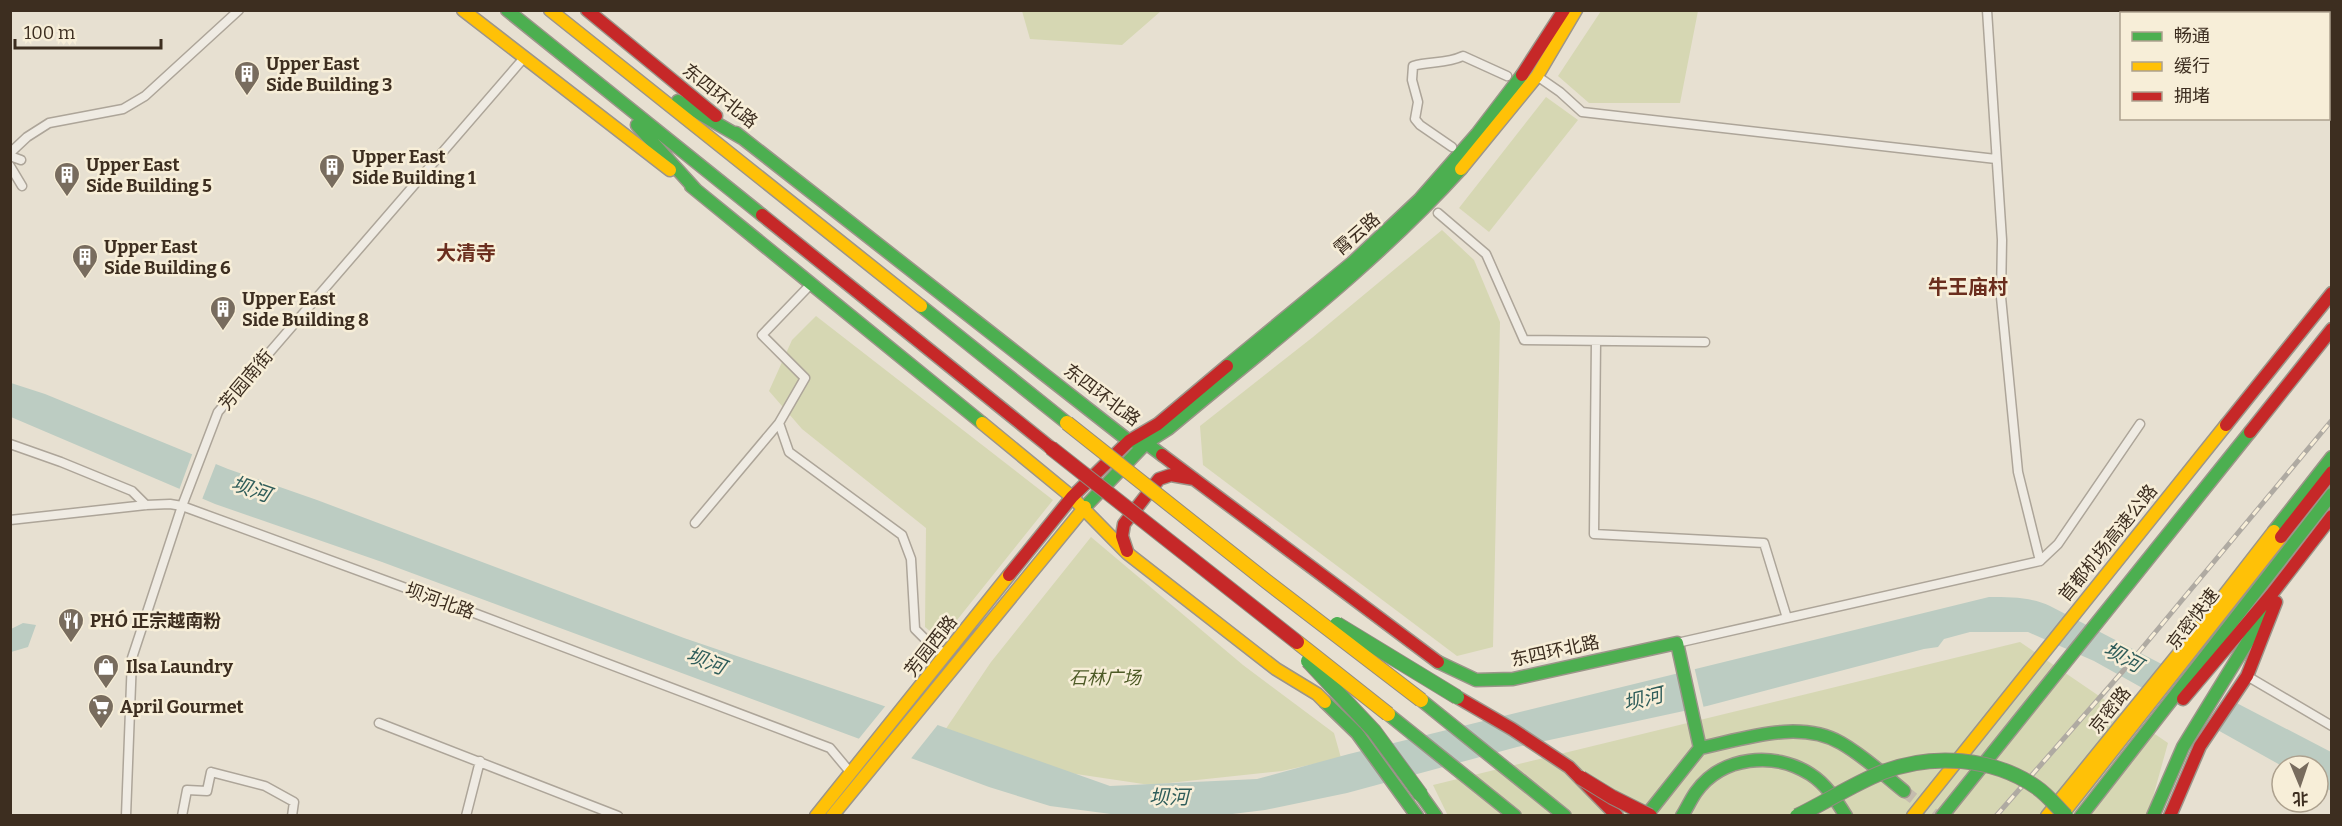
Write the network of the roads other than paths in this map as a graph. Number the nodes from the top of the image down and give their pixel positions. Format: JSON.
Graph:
{"nodes":[{"id":1,"x":239,"y":10,"type":"edge"},
{"id":2,"x":463,"y":10,"type":"edge"},
{"id":3,"x":507,"y":10,"type":"edge"},
{"id":4,"x":550,"y":10,"type":"edge"},
{"id":5,"x":587,"y":10,"type":"edge"},
{"id":6,"x":1564,"y":10,"type":"edge"},
{"id":7,"x":1576,"y":10,"type":"edge"},
{"id":8,"x":1987,"y":10,"type":"edge"},
{"id":9,"x":524,"y":58,"type":"junction"},
{"id":10,"x":632,"y":75,"type":"junction"},
{"id":11,"x":1507,"y":76,"type":"dead end"},
{"id":12,"x":1537,"y":76,"type":"junction"},
{"id":13,"x":598,"y":83,"type":"junction"},
{"id":14,"x":742,"y":138,"type":"junction"},
{"id":15,"x":1452,"y":147,"type":"dead end"},
{"id":16,"x":10,"y":155,"type":"edge"},
{"id":17,"x":1996,"y":159,"type":"junction"},
{"id":18,"x":21,"y":160,"type":"dead end"},
{"id":19,"x":10,"y":166,"type":"edge"},
{"id":20,"x":22,"y":186,"type":"dead end"},
{"id":21,"x":696,"y":190,"type":"junction"},
{"id":22,"x":1438,"y":213,"type":"dead end"},
{"id":23,"x":811,"y":284,"type":"junction"},
{"id":24,"x":2331,"y":293,"type":"edge"},
{"id":25,"x":2331,"y":329,"type":"edge"},
{"id":26,"x":1596,"y":341,"type":"junction"},
{"id":27,"x":1705,"y":342,"type":"dead end"},
{"id":28,"x":779,"y":423,"type":"junction"},
{"id":29,"x":2140,"y":424,"type":"dead end"},
{"id":30,"x":1129,"y":441,"type":"junction"},
{"id":31,"x":1146,"y":443,"type":"junction"},
{"id":32,"x":10,"y":444,"type":"edge"},
{"id":33,"x":2331,"y":456,"type":"edge"},
{"id":34,"x":2331,"y":472,"type":"edge"},
{"id":35,"x":1198,"y":480,"type":"junction"},
{"id":36,"x":2331,"y":494,"type":"edge"},
{"id":37,"x":1072,"y":497,"type":"junction"},
{"id":38,"x":183,"y":502,"type":"junction"},
{"id":39,"x":146,"y":505,"type":"junction"},
{"id":40,"x":1085,"y":507,"type":"junction"},
{"id":41,"x":2331,"y":516,"type":"edge"},
{"id":42,"x":10,"y":520,"type":"edge"},
{"id":43,"x":695,"y":522,"type":"dead end"},
{"id":44,"x":1127,"y":553,"type":"junction"},
{"id":45,"x":2040,"y":561,"type":"junction"},
{"id":46,"x":2292,"y":568,"type":"junction"},
{"id":47,"x":1266,"y":581,"type":"junction"},
{"id":48,"x":2271,"y":595,"type":"junction"},
{"id":49,"x":1787,"y":618,"type":"junction"},
{"id":50,"x":1278,"y":626,"type":"junction"},
{"id":51,"x":1677,"y":643,"type":"junction"},
{"id":52,"x":946,"y":655,"type":"junction"},
{"id":53,"x":2244,"y":681,"type":"junction"},
{"id":54,"x":917,"y":701,"type":"junction"},
{"id":55,"x":379,"y":723,"type":"dead end"},
{"id":56,"x":2331,"y":726,"type":"edge"},
{"id":57,"x":1700,"y":748,"type":"junction"},
{"id":58,"x":480,"y":761,"type":"junction"},
{"id":59,"x":857,"y":769,"type":"junction"},
{"id":60,"x":1581,"y":778,"type":"junction"},
{"id":61,"x":1904,"y":791,"type":"tunnel mouth"},
{"id":62,"x":126,"y":816,"type":"edge"},
{"id":63,"x":182,"y":816,"type":"edge"},
{"id":64,"x":292,"y":816,"type":"edge"},
{"id":65,"x":466,"y":816,"type":"edge"},
{"id":66,"x":618,"y":816,"type":"edge"},
{"id":67,"x":816,"y":816,"type":"edge"},
{"id":68,"x":832,"y":816,"type":"edge"},
{"id":69,"x":1417,"y":816,"type":"edge"},
{"id":70,"x":1436,"y":816,"type":"edge"},
{"id":71,"x":1515,"y":816,"type":"edge"},
{"id":72,"x":1565,"y":816,"type":"edge"},
{"id":73,"x":1617,"y":816,"type":"edge"},
{"id":74,"x":1648,"y":816,"type":"edge"},
{"id":75,"x":1682,"y":816,"type":"edge"},
{"id":76,"x":1797,"y":816,"type":"edge"},
{"id":77,"x":1845,"y":816,"type":"edge"},
{"id":78,"x":1914,"y":816,"type":"edge"},
{"id":79,"x":1942,"y":816,"type":"edge"},
{"id":80,"x":2047,"y":816,"type":"edge"},
{"id":81,"x":2061,"y":816,"type":"edge"},
{"id":82,"x":2066,"y":816,"type":"edge"},
{"id":83,"x":2081,"y":816,"type":"edge"},
{"id":84,"x":2091,"y":816,"type":"edge"},
{"id":85,"x":2153,"y":816,"type":"edge"},
{"id":86,"x":2170,"y":816,"type":"edge"}],
"edges":[{"from":1,"to":16,"type":"street"},
{"from":2,"to":9,"type":"main road"},
{"from":3,"to":13,"type":"main road"},
{"from":4,"to":10,"type":"main road"},
{"from":5,"to":14,"type":"main road","name":"东四环北路"},
{"from":6,"to":30,"type":"main road","name":"霄云路"},
{"from":7,"to":12,"type":"main road","name":"霄云路"},
{"from":8,"to":17,"type":"street"},
{"from":9,"to":21,"type":"main road"},
{"from":9,"to":38,"type":"street","name":"芳园南街"},
{"from":10,"to":14,"type":"main road"},
{"from":10,"to":47,"type":"main road","bridge":true},
{"from":11,"to":15,"type":"street"},
{"from":12,"to":17,"type":"street"},
{"from":12,"to":31,"type":"main road","name":"霄云路"},
{"from":13,"to":21,"type":"main road"},
{"from":13,"to":50,"type":"main road","bridge":true},
{"from":14,"to":30,"type":"main road","name":"东四环北路"},
{"from":16,"to":18,"type":"street"},
{"from":17,"to":45,"type":"street"},
{"from":19,"to":20,"type":"street"},
{"from":21,"to":23,"type":"main road"},
{"from":22,"to":26,"type":"street"},
{"from":23,"to":28,"type":"street"},
{"from":23,"to":37,"type":"main road"},
{"from":24,"to":78,"type":"main road","name":"首都机场高速公路"},
{"from":25,"to":79,"type":"main road"},
{"from":26,"to":27,"type":"street"},
{"from":26,"to":49,"type":"street"},
{"from":28,"to":43,"type":"street"},
{"from":28,"to":52,"type":"street"},
{"from":29,"to":45,"type":"street"},
{"from":30,"to":31,"type":"main road","name":"东四环北路"},
{"from":30,"to":37,"type":"main road","name":"霄云路"},
{"from":31,"to":35,"type":"main road","name":"东四环北路"},
{"from":31,"to":40,"type":"main road","name":"霄云路"},
{"from":32,"to":39,"type":"street"},
{"from":33,"to":80,"type":"main road","name":"京密路"},
{"from":34,"to":81,"type":"main road","name":"京密快速"},
{"from":35,"to":44,"type":"main road"},
{"from":35,"to":51,"type":"main road","name":"东四环北路"},
{"from":36,"to":83,"type":"main road","name":"京密快速"},
{"from":37,"to":40,"type":"main road"},
{"from":37,"to":52,"type":"main road","name":"芳园西路"},
{"from":38,"to":39,"type":"street","name":"坝河北路"},
{"from":38,"to":59,"type":"street","name":"坝河北路"},
{"from":38,"to":62,"type":"street","name":"芳园南街"},
{"from":39,"to":42,"type":"street","name":"坝河北路"},
{"from":40,"to":44,"type":"main road"},
{"from":40,"to":54,"type":"main road","name":"芳园西路"},
{"from":41,"to":46,"type":"main road"},
{"from":44,"to":69,"type":"main road"},
{"from":45,"to":49,"type":"street"},
{"from":46,"to":48,"type":"main road"},
{"from":46,"to":53,"type":"main road"},
{"from":47,"to":60,"type":"main road","bridge":true},
{"from":47,"to":72,"type":"main road","bridge":true},
{"from":48,"to":84,"type":"main road"},
{"from":48,"to":85,"type":"main road"},
{"from":49,"to":51,"type":"street"},
{"from":50,"to":70,"type":"main road","bridge":true},
{"from":50,"to":71,"type":"main road","bridge":true},
{"from":51,"to":57,"type":"main road"},
{"from":52,"to":54,"type":"main road","name":"芳园西路"},
{"from":53,"to":56,"type":"street"},
{"from":53,"to":86,"type":"main road"},
{"from":54,"to":59,"type":"main road","name":"芳园西路"},
{"from":55,"to":58,"type":"street"},
{"from":57,"to":61,"type":"main road"},
{"from":57,"to":74,"type":"main road"},
{"from":58,"to":65,"type":"street"},
{"from":58,"to":66,"type":"street"},
{"from":59,"to":67,"type":"main road","name":"芳园西路"},
{"from":59,"to":68,"type":"main road","name":"芳园西路"},
{"from":60,"to":73,"type":"main road","bridge":true},
{"from":60,"to":74,"type":"main road","bridge":true},
{"from":63,"to":64,"type":"street"},
{"from":75,"to":77,"type":"main road"},
{"from":76,"to":82,"type":"main road","bridge":true}]}
